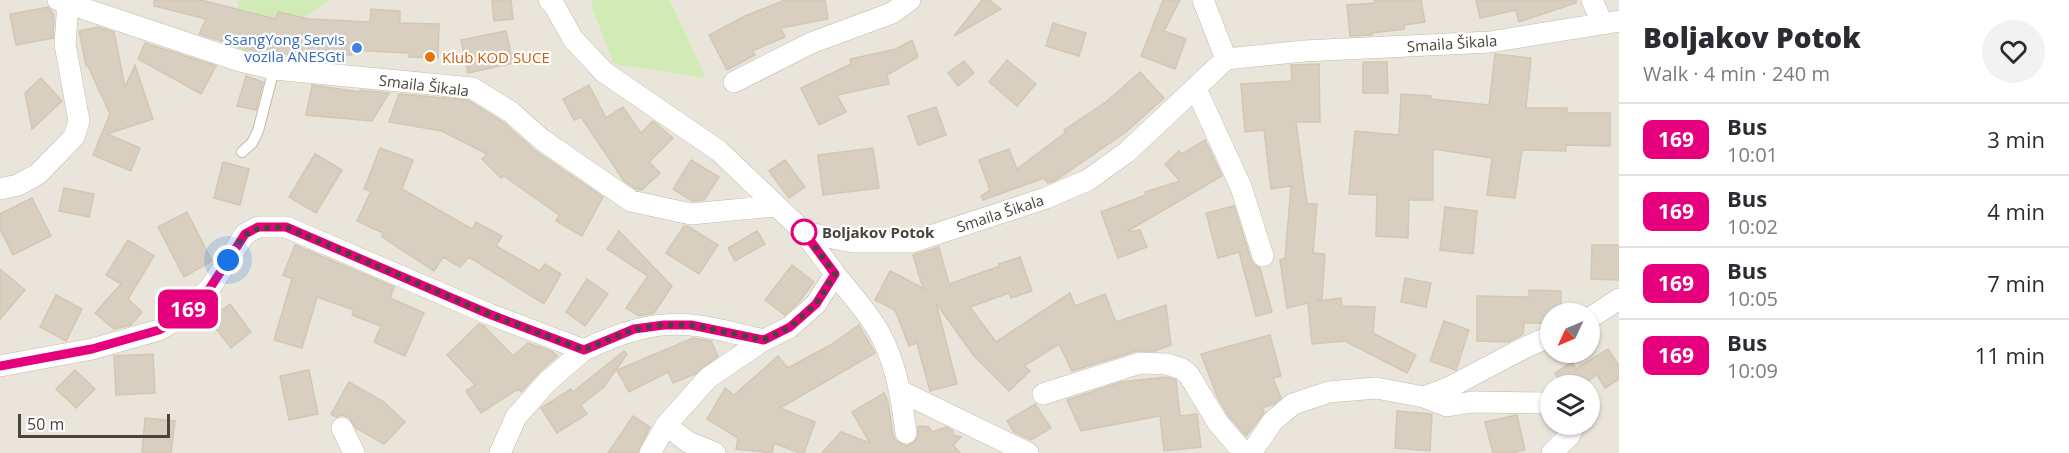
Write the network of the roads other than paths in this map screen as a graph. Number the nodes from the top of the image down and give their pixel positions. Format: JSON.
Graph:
{"nodes":[{"id":1,"x":549,"y":0,"type":"edge"},
{"id":2,"x":910,"y":0,"type":"edge"},
{"id":3,"x":1203,"y":0,"type":"edge"},
{"id":4,"x":1592,"y":0,"type":"edge"},
{"id":5,"x":65,"y":1,"type":"edge"},
{"id":6,"x":1610,"y":22,"type":"edge"},
{"id":7,"x":1226,"y":59,"type":"junction"},
{"id":8,"x":273,"y":69,"type":"junction"},
{"id":9,"x":734,"y":82,"type":"dead end"},
{"id":10,"x":1196,"y":89,"type":"junction"},
{"id":11,"x":242,"y":152,"type":"dead end"},
{"id":12,"x":0,"y":189,"type":"edge"},
{"id":13,"x":776,"y":206,"type":"junction"},
{"id":14,"x":804,"y":232,"type":"junction"},
{"id":15,"x":1263,"y":256,"type":"dead end"},
{"id":16,"x":835,"y":274,"type":"junction"},
{"id":17,"x":1619,"y":299,"type":"edge"},
{"id":18,"x":1600,"y":311,"type":"edge"},
{"id":19,"x":764,"y":340,"type":"junction"},
{"id":20,"x":1540,"y":341,"type":"edge"},
{"id":21,"x":584,"y":350,"type":"junction"},
{"id":22,"x":0,"y":366,"type":"edge"},
{"id":23,"x":900,"y":391,"type":"junction"},
{"id":24,"x":1043,"y":394,"type":"dead end"},
{"id":25,"x":1424,"y":397,"type":"junction"},
{"id":26,"x":1540,"y":403,"type":"edge"},
{"id":27,"x":666,"y":425,"type":"junction"},
{"id":28,"x":342,"y":428,"type":"dead end"},
{"id":29,"x":906,"y":433,"type":"dead end"},
{"id":30,"x":1570,"y":435,"type":"edge"},
{"id":31,"x":354,"y":453,"type":"edge"},
{"id":32,"x":500,"y":453,"type":"edge"},
{"id":33,"x":650,"y":453,"type":"edge"},
{"id":34,"x":715,"y":453,"type":"edge"},
{"id":35,"x":1028,"y":453,"type":"edge"},
{"id":36,"x":1244,"y":453,"type":"edge"},
{"id":37,"x":1251,"y":453,"type":"edge"},
{"id":38,"x":1552,"y":453,"type":"edge"}],
"edges":[{"from":1,"to":13,"type":"street"},
{"from":2,"to":9,"type":"street"},
{"from":3,"to":7,"type":"street"},
{"from":4,"to":6,"type":"street"},
{"from":5,"to":8,"type":"street","name":"Smaila Šikala"},
{"from":5,"to":12,"type":"street","name":"Smaila Šikala"},
{"from":6,"to":7,"type":"street","name":"Smaila Šikala"},
{"from":7,"to":10,"type":"street","name":"Smaila Šikala"},
{"from":8,"to":11,"type":"lane"},
{"from":8,"to":13,"type":"street","name":"Smaila Šikala"},
{"from":10,"to":14,"type":"street","name":"Smaila Šikala"},
{"from":10,"to":15,"type":"street"},
{"from":13,"to":14,"type":"street"},
{"from":14,"to":16,"type":"street"},
{"from":16,"to":19,"type":"street"},
{"from":16,"to":23,"type":"street"},
{"from":17,"to":18,"type":"street"},
{"from":19,"to":21,"type":"street"},
{"from":19,"to":27,"type":"street"},
{"from":20,"to":25,"type":"street"},
{"from":21,"to":22,"type":"street"},
{"from":21,"to":32,"type":"street"},
{"from":23,"to":29,"type":"street"},
{"from":23,"to":35,"type":"street"},
{"from":24,"to":36,"type":"street"},
{"from":25,"to":26,"type":"street"},
{"from":25,"to":37,"type":"street"},
{"from":27,"to":33,"type":"street"},
{"from":27,"to":34,"type":"street"},
{"from":28,"to":31,"type":"street"},
{"from":30,"to":38,"type":"street"}]}
